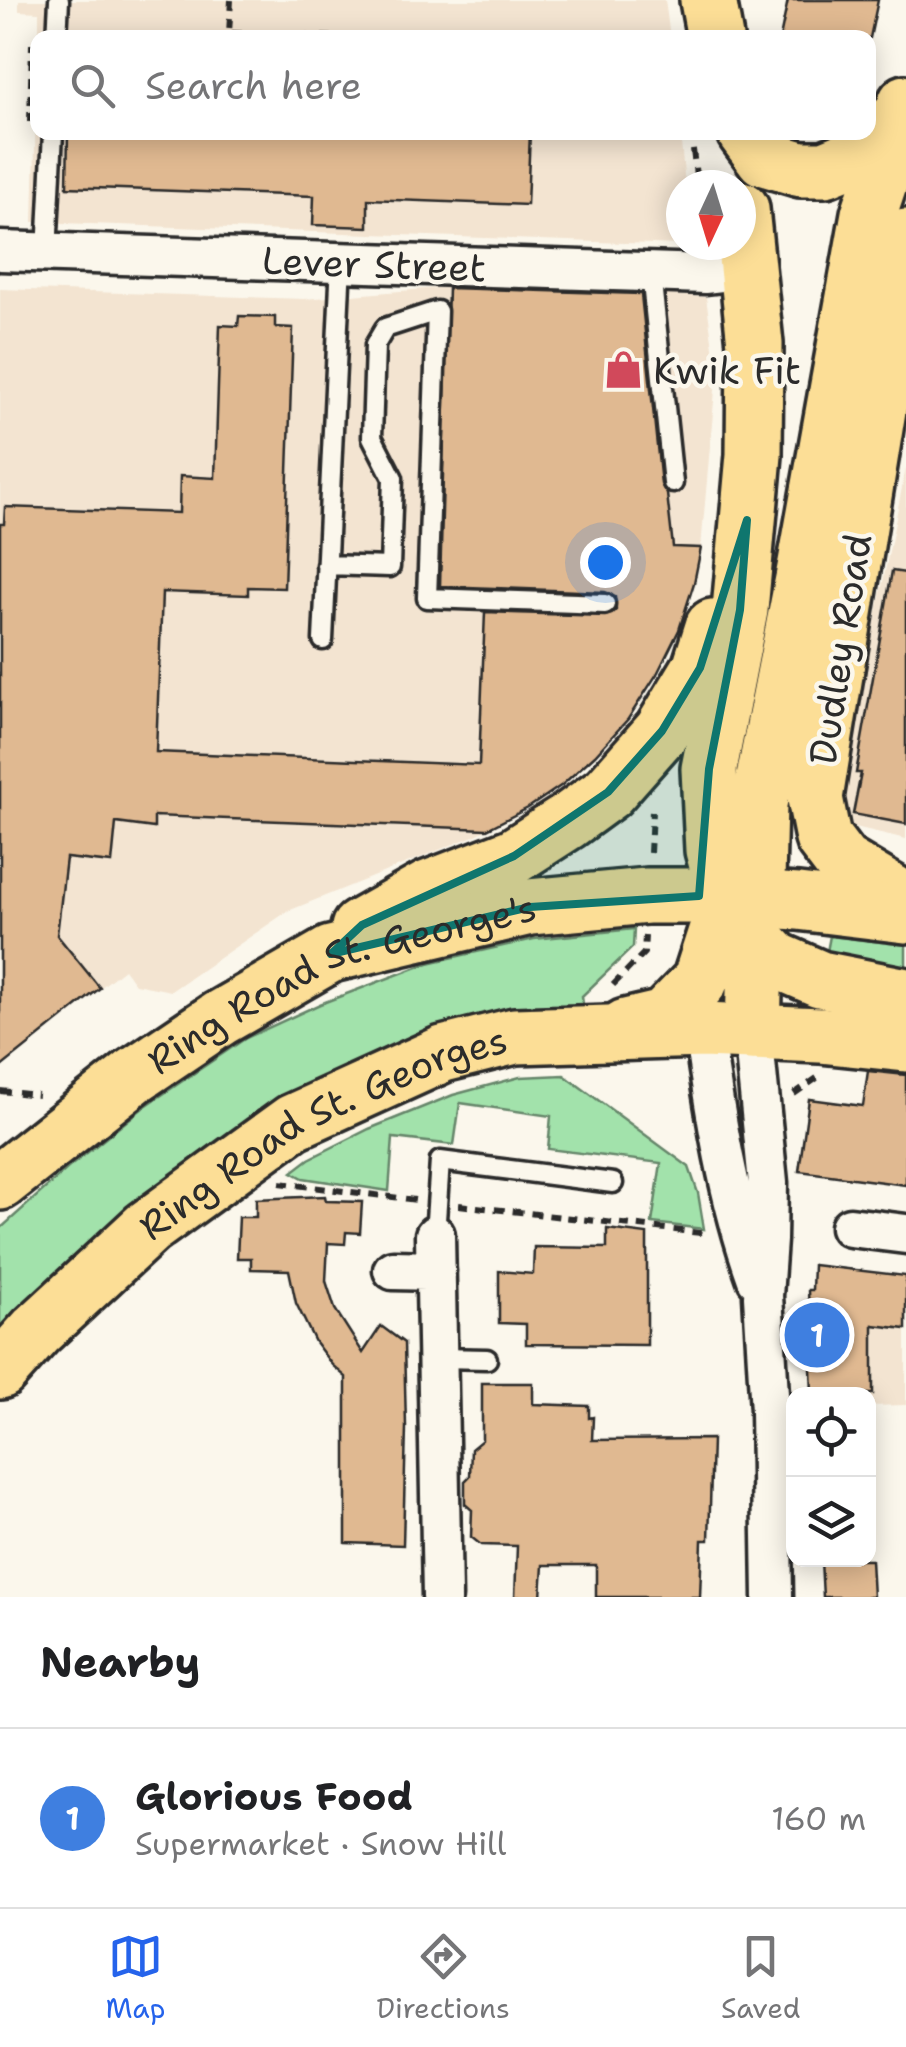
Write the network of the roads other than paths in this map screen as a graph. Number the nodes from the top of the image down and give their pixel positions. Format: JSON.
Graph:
{"nodes":[{"id":1,"x":59,"y":0,"type":"edge"},
{"id":2,"x":708,"y":0,"type":"edge"},
{"id":3,"x":58,"y":30,"type":"edge"},
{"id":4,"x":714,"y":30,"type":"edge"},
{"id":5,"x":905,"y":126,"type":"edge"},
{"id":6,"x":53,"y":140,"type":"edge"},
{"id":7,"x":733,"y":140,"type":"edge"},
{"id":8,"x":750,"y":140,"type":"edge"},
{"id":9,"x":736,"y":170,"type":"edge"},
{"id":10,"x":906,"y":237,"type":"edge"},
{"id":11,"x":0,"y":251,"type":"edge"},
{"id":12,"x":47,"y":253,"type":"junction"},
{"id":13,"x":747,"y":260,"type":"edge"},
{"id":14,"x":341,"y":262,"type":"junction"},
{"id":15,"x":748,"y":268,"type":"junction"},
{"id":16,"x":651,"y":272,"type":"junction"},
{"id":17,"x":673,"y":483,"type":"dead end"},
{"id":18,"x":747,"y":520,"type":"junction"},
{"id":19,"x":326,"y":565,"type":"junction"},
{"id":20,"x":606,"y":604,"type":"dead end"},
{"id":21,"x":323,"y":640,"type":"dead end"},
{"id":22,"x":906,"y":901,"type":"edge"},
{"id":23,"x":734,"y":908,"type":"junction"},
{"id":24,"x":906,"y":914,"type":"edge"},
{"id":25,"x":331,"y":954,"type":"junction"},
{"id":26,"x":906,"y":996,"type":"edge"},
{"id":27,"x":719,"y":1014,"type":"junction"},
{"id":28,"x":906,"y":1044,"type":"edge"},
{"id":29,"x":0,"y":1182,"type":"edge"},
{"id":30,"x":613,"y":1183,"type":"dead end"},
{"id":31,"x":850,"y":1227,"type":"dead end"},
{"id":32,"x":906,"y":1234,"type":"edge"},
{"id":33,"x":436,"y":1236,"type":"junction"},
{"id":34,"x":392,"y":1270,"type":"dead end"},
{"id":35,"x":763,"y":1296,"type":"junction"},
{"id":36,"x":439,"y":1358,"type":"junction"},
{"id":37,"x":487,"y":1359,"type":"dead end"},
{"id":38,"x":0,"y":1370,"type":"edge"},
{"id":39,"x":442,"y":1597,"type":"edge"},
{"id":40,"x":773,"y":1597,"type":"edge"}],
"edges":[{"from":1,"to":3,"type":"lane"},
{"from":2,"to":4,"type":"highway"},
{"from":5,"to":8,"type":"highway"},
{"from":5,"to":23,"type":"highway","name":"Dudley Road"},
{"from":6,"to":12,"type":"lane"},
{"from":7,"to":9,"type":"highway"},
{"from":10,"to":22,"type":"highway","name":"Dudley Road"},
{"from":11,"to":12,"type":"street","name":"Lever Street"},
{"from":12,"to":14,"type":"street","name":"Lever Street"},
{"from":13,"to":15,"type":"highway"},
{"from":14,"to":16,"type":"street","name":"Lever Street"},
{"from":14,"to":19,"type":"lane"},
{"from":15,"to":16,"type":"street","name":"Lever Street"},
{"from":15,"to":18,"type":"highway"},
{"from":16,"to":17,"type":"lane"},
{"from":18,"to":23,"type":"highway"},
{"from":18,"to":25,"type":"highway"},
{"from":19,"to":20,"type":"lane"},
{"from":19,"to":21,"type":"lane"},
{"from":23,"to":24,"type":"highway","name":"Ring Road St. George's"},
{"from":23,"to":25,"type":"highway","name":"Ring Road St. George's"},
{"from":23,"to":26,"type":"highway"},
{"from":23,"to":27,"type":"highway","name":"Dudley Road"},
{"from":23,"to":27,"type":"highway","name":"Dudley Road"},
{"from":25,"to":29,"type":"highway","name":"Ring Road St. George's"},
{"from":27,"to":28,"type":"highway","name":"Ring Road St. Georges"},
{"from":27,"to":35,"type":"street"},
{"from":27,"to":35,"type":"street"},
{"from":27,"to":38,"type":"highway","name":"Ring Road St. Georges"},
{"from":30,"to":33,"type":"lane"},
{"from":31,"to":32,"type":"street"},
{"from":33,"to":34,"type":"street"},
{"from":33,"to":36,"type":"street"},
{"from":35,"to":40,"type":"street"},
{"from":36,"to":37,"type":"lane"},
{"from":36,"to":39,"type":"street"}]}
